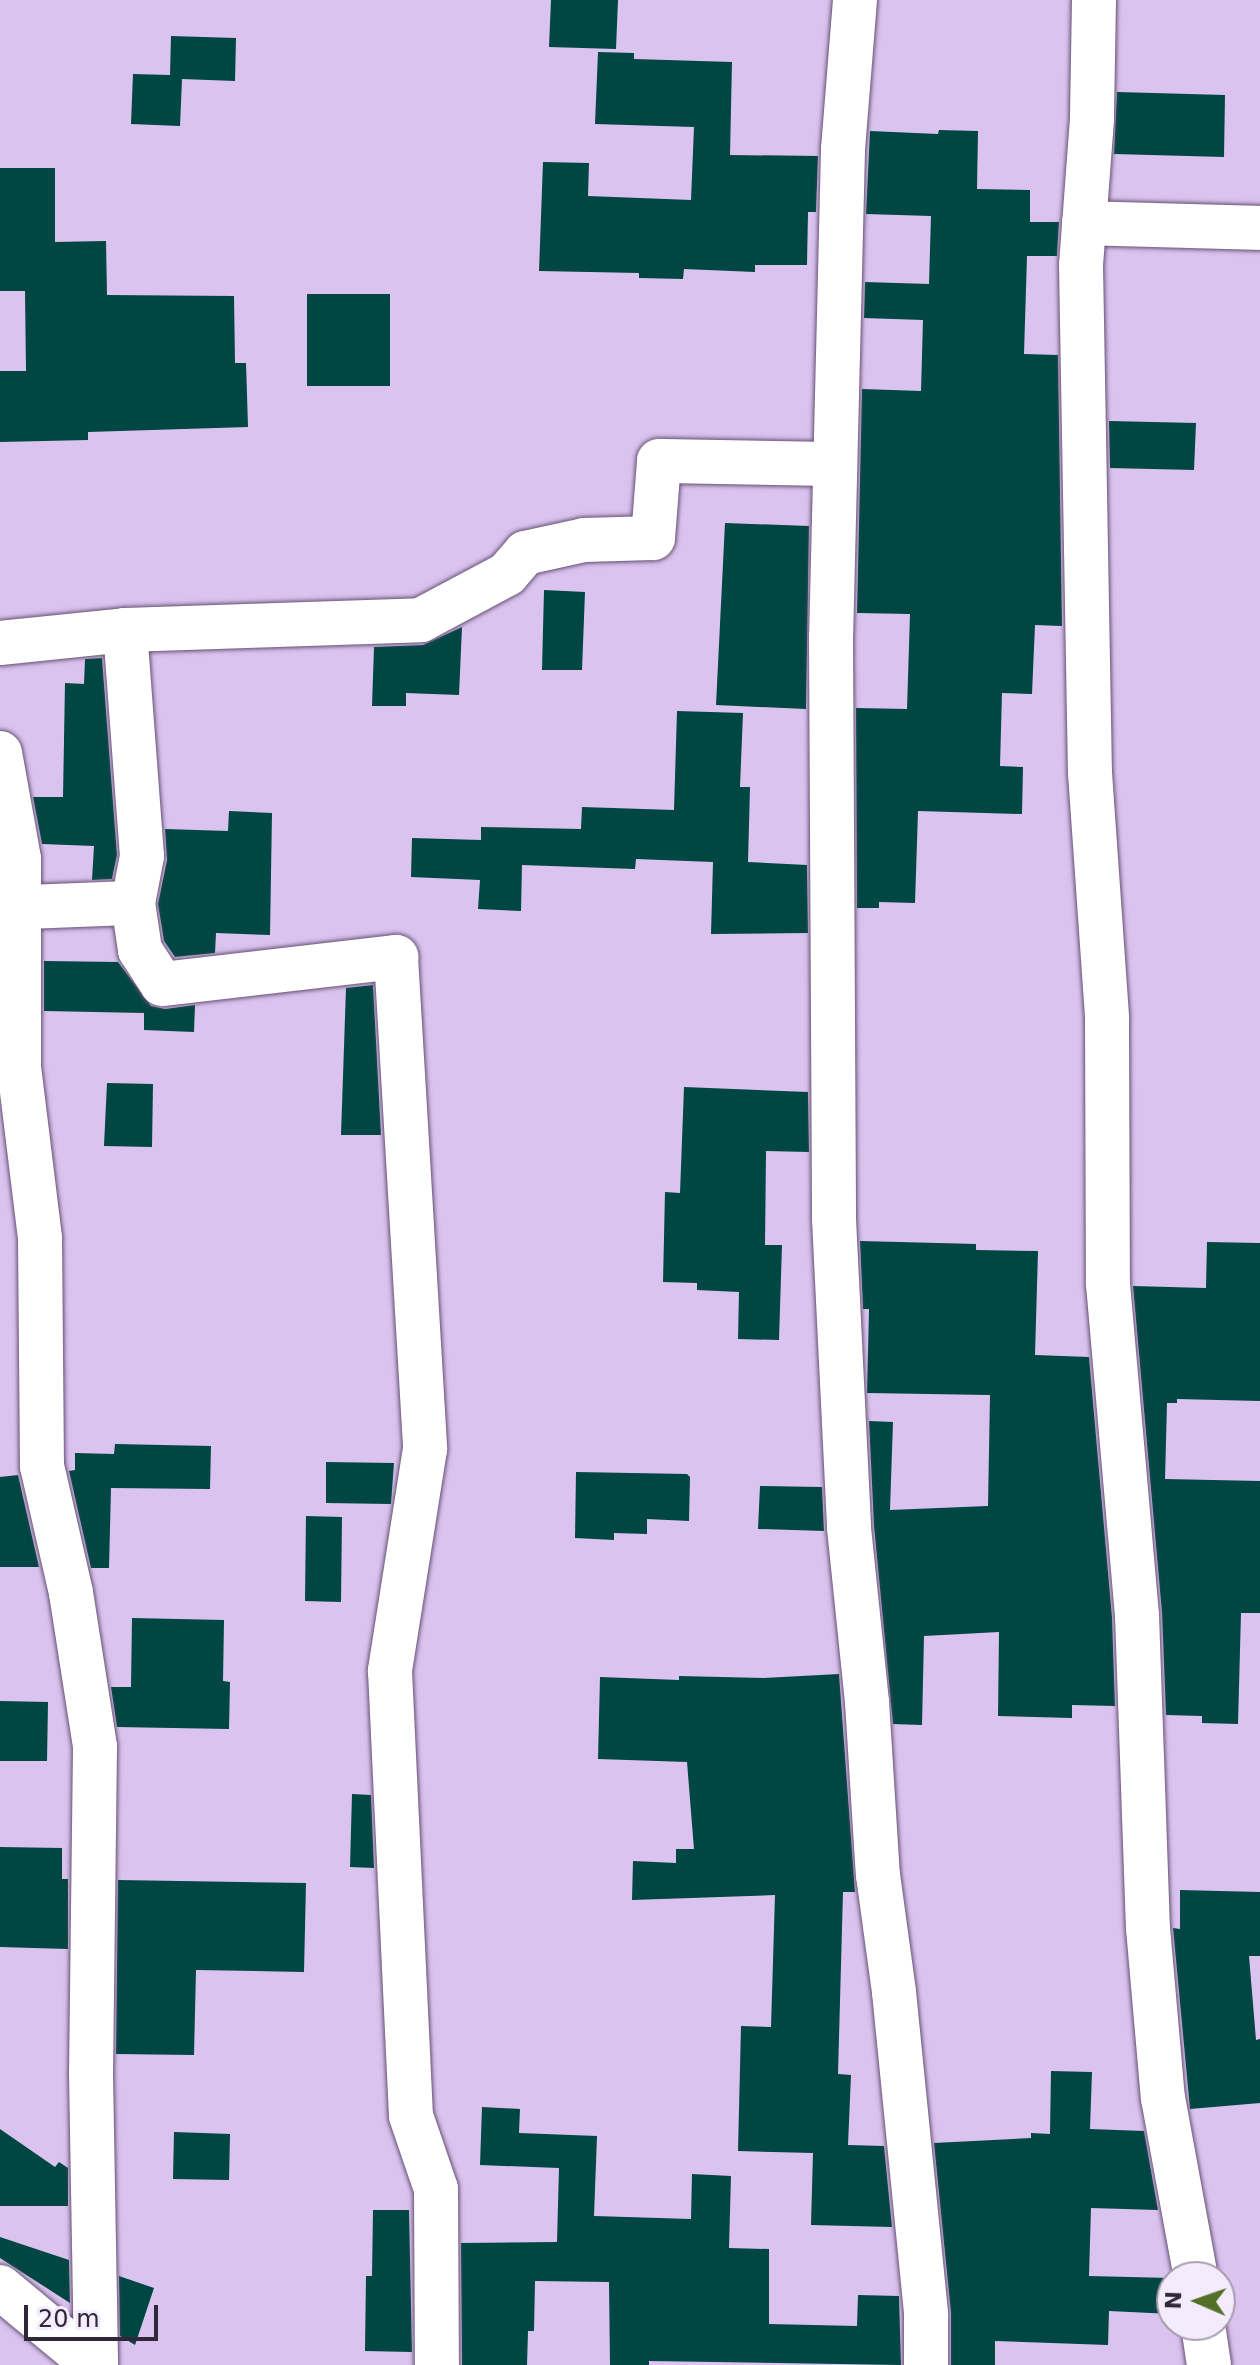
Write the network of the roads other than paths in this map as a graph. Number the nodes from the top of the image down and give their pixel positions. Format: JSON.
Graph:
{"nodes":[{"id":1,"x":855,"y":0,"type":"edge"},
{"id":2,"x":1094,"y":0,"type":"edge"},
{"id":3,"x":1084,"y":223,"type":"junction"},
{"id":4,"x":1260,"y":228,"type":"edge"},
{"id":5,"x":835,"y":464,"type":"junction"},
{"id":6,"x":125,"y":630,"type":"junction"},
{"id":7,"x":0,"y":643,"type":"edge"},
{"id":8,"x":0,"y":753,"type":"edge"},
{"id":9,"x":133,"y":903,"type":"junction"},
{"id":10,"x":9,"y":908,"type":"edge"},
{"id":11,"x":1193,"y":2261,"type":"edge"},
{"id":12,"x":0,"y":2287,"type":"edge"},
{"id":13,"x":1205,"y":2341,"type":"edge"},
{"id":14,"x":95,"y":2365,"type":"edge"},
{"id":15,"x":437,"y":2365,"type":"edge"},
{"id":16,"x":926,"y":2365,"type":"edge"},
{"id":17,"x":1209,"y":2365,"type":"edge"}],
"edges":[{"from":1,"to":5,"type":"street"},
{"from":2,"to":3,"type":"street"},
{"from":3,"to":4,"type":"street"},
{"from":3,"to":11,"type":"street"},
{"from":5,"to":6,"type":"street"},
{"from":5,"to":16,"type":"street"},
{"from":6,"to":7,"type":"street"},
{"from":6,"to":9,"type":"street"},
{"from":8,"to":10,"type":"street"},
{"from":9,"to":10,"type":"street"},
{"from":9,"to":15,"type":"street"},
{"from":10,"to":14,"type":"street"},
{"from":12,"to":14,"type":"street"},
{"from":13,"to":17,"type":"street"}]}
